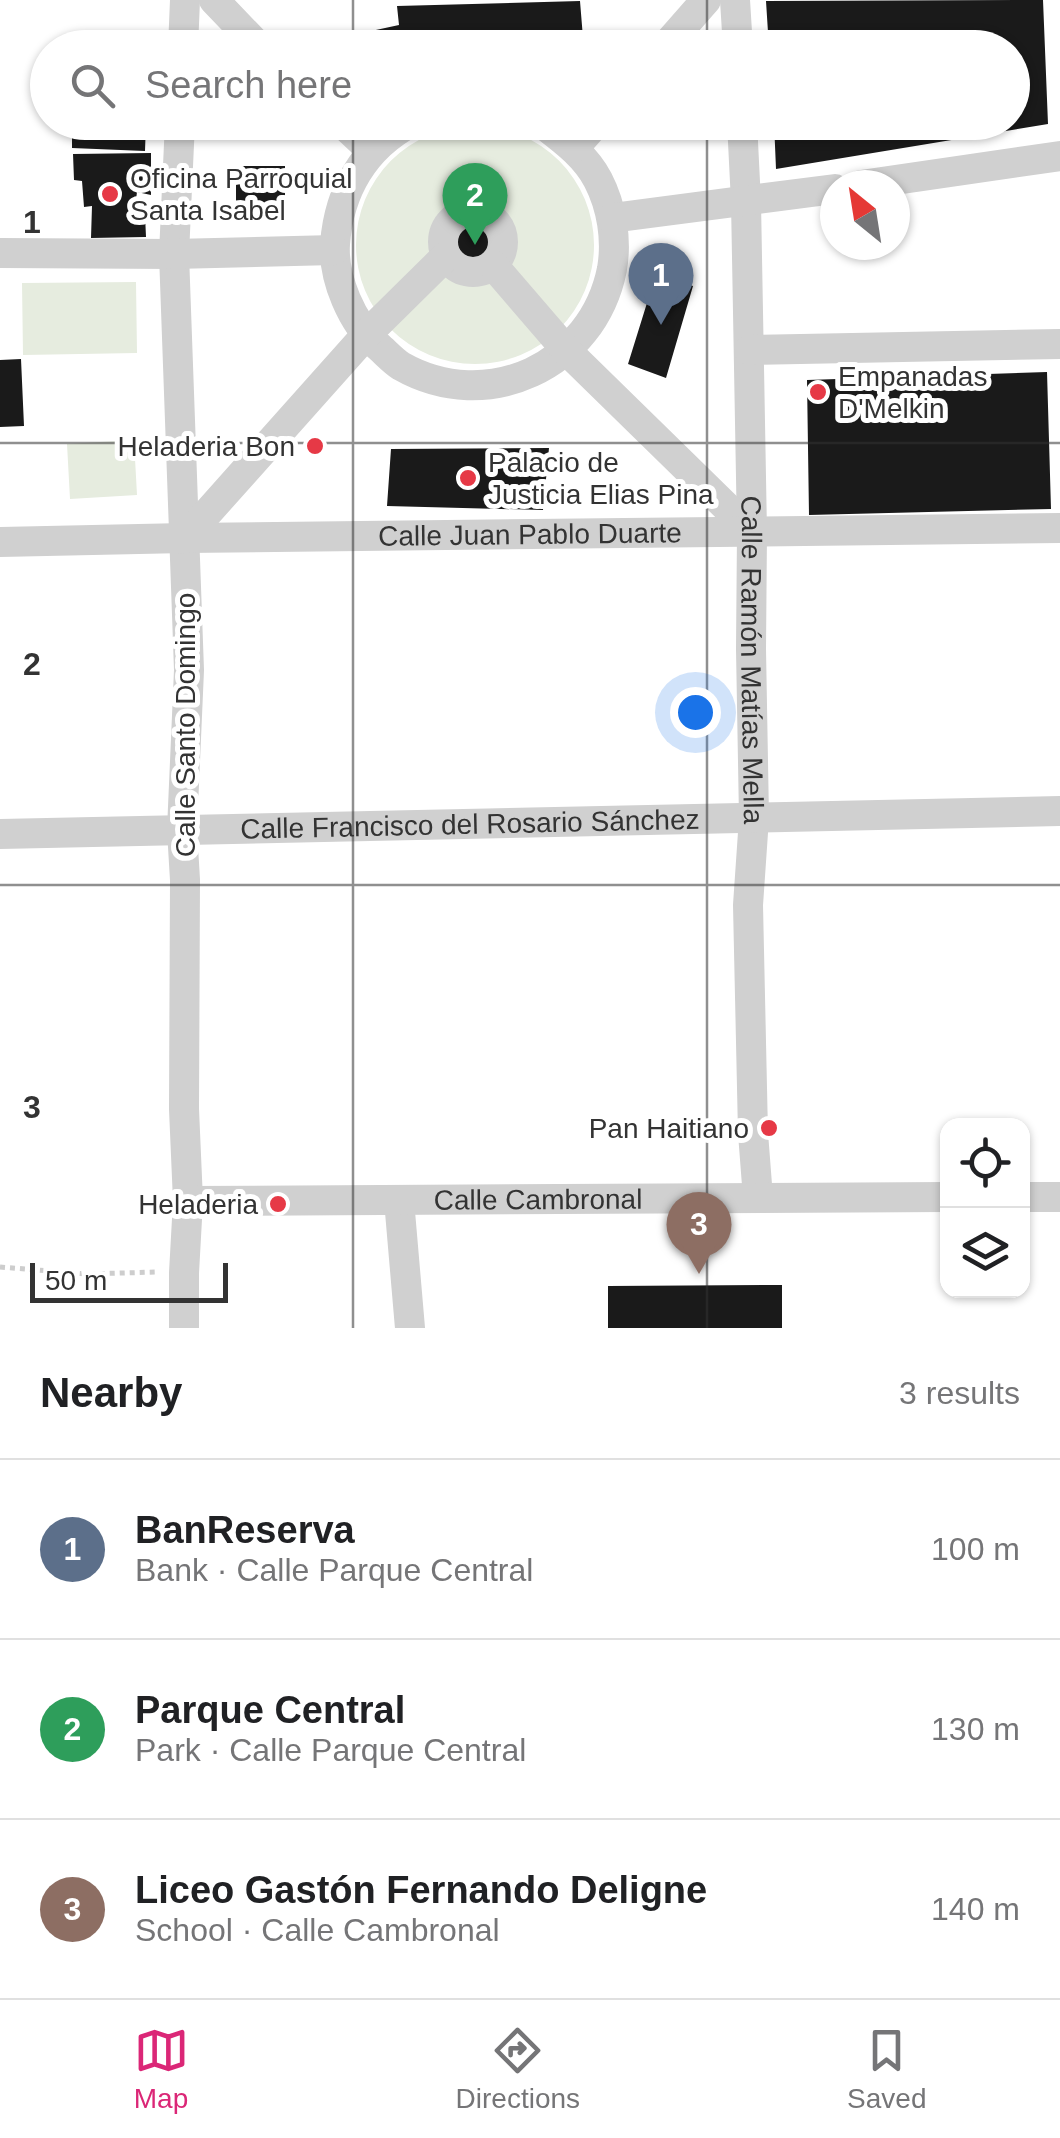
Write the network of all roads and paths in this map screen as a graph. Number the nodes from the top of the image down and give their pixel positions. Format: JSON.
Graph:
{"nodes":[{"id":1,"x":185,"y":0,"type":"edge"},
{"id":2,"x":214,"y":0,"type":"edge"},
{"id":3,"x":706,"y":0,"type":"edge"},
{"id":4,"x":736,"y":0,"type":"edge"},
{"id":5,"x":184,"y":30,"type":"edge"},
{"id":6,"x":243,"y":30,"type":"edge"},
{"id":7,"x":680,"y":30,"type":"edge"},
{"id":8,"x":737,"y":30,"type":"edge"},
{"id":9,"x":179,"y":140,"type":"edge"},
{"id":10,"x":360,"y":140,"type":"edge"},
{"id":11,"x":387,"y":140,"type":"edge"},
{"id":12,"x":564,"y":140,"type":"edge"},
{"id":13,"x":581,"y":140,"type":"edge"},
{"id":14,"x":743,"y":140,"type":"edge"},
{"id":15,"x":574,"y":148,"type":"junction"},
{"id":16,"x":372,"y":151,"type":"junction"},
{"id":17,"x":1060,"y":156,"type":"edge"},
{"id":18,"x":910,"y":178,"type":"edge"},
{"id":19,"x":820,"y":191,"type":"edge"},
{"id":20,"x":746,"y":202,"type":"junction"},
{"id":21,"x":612,"y":218,"type":"junction"},
{"id":22,"x":334,"y":250,"type":"junction"},
{"id":23,"x":0,"y":253,"type":"edge"},
{"id":24,"x":174,"y":254,"type":"junction"},
{"id":25,"x":446,"y":256,"type":"junction"},
{"id":26,"x":492,"y":265,"type":"junction"},
{"id":27,"x":366,"y":335,"type":"junction"},
{"id":28,"x":1060,"y":344,"type":"edge"},
{"id":29,"x":749,"y":350,"type":"junction"},
{"id":30,"x":568,"y":351,"type":"junction"},
{"id":31,"x":1060,"y":528,"type":"edge"},
{"id":32,"x":752,"y":532,"type":"junction"},
{"id":33,"x":184,"y":538,"type":"junction"},
{"id":34,"x":0,"y":542,"type":"edge"},
{"id":35,"x":1060,"y":811,"type":"edge"},
{"id":36,"x":754,"y":818,"type":"junction"},
{"id":37,"x":182,"y":830,"type":"junction"},
{"id":38,"x":0,"y":834,"type":"edge"},
{"id":39,"x":1060,"y":1196,"type":"edge"},
{"id":40,"x":940,"y":1197,"type":"edge"},
{"id":41,"x":1030,"y":1197,"type":"edge"},
{"id":42,"x":758,"y":1198,"type":"junction"},
{"id":43,"x":188,"y":1200,"type":"junction"},
{"id":44,"x":399,"y":1200,"type":"junction"},
{"id":45,"x":0,"y":1267,"type":"edge"},
{"id":46,"x":184,"y":1273,"type":"junction"},
{"id":47,"x":184,"y":1328,"type":"edge"},
{"id":48,"x":410,"y":1328,"type":"edge"}],
"edges":[{"from":1,"to":5,"type":"street"},
{"from":2,"to":6,"type":"street"},
{"from":3,"to":7,"type":"street"},
{"from":4,"to":8,"type":"street"},
{"from":9,"to":24,"type":"street","name":"Calle Santo Domingo"},
{"from":10,"to":16,"type":"street"},
{"from":11,"to":16,"type":"street"},
{"from":12,"to":15,"type":"street"},
{"from":13,"to":15,"type":"street"},
{"from":14,"to":20,"type":"street","name":"Calle Ramón Matías Mella"},
{"from":15,"to":21,"type":"street"},
{"from":16,"to":22,"type":"street"},
{"from":17,"to":18,"type":"street"},
{"from":19,"to":20,"type":"street"},
{"from":20,"to":21,"type":"street"},
{"from":20,"to":29,"type":"street","name":"Calle Ramón Matías Mella"},
{"from":21,"to":30,"type":"street"},
{"from":22,"to":24,"type":"street"},
{"from":22,"to":27,"type":"street"},
{"from":23,"to":24,"type":"street"},
{"from":24,"to":33,"type":"street","name":"Calle Santo Domingo"},
{"from":25,"to":26,"type":"street"},
{"from":25,"to":26,"type":"street"},
{"from":25,"to":27,"type":"street"},
{"from":26,"to":30,"type":"street"},
{"from":27,"to":30,"type":"street"},
{"from":27,"to":33,"type":"street"},
{"from":28,"to":29,"type":"street"},
{"from":29,"to":32,"type":"street","name":"Calle Ramón Matías Mella"},
{"from":30,"to":32,"type":"street"},
{"from":31,"to":32,"type":"street","name":"Calle Juan Pablo Duarte"},
{"from":32,"to":33,"type":"street","name":"Calle Juan Pablo Duarte"},
{"from":32,"to":36,"type":"street","name":"Calle Ramón Matías Mella"},
{"from":33,"to":34,"type":"street","name":"Calle Juan Pablo Duarte"},
{"from":33,"to":37,"type":"street","name":"Calle Santo Domingo"},
{"from":35,"to":36,"type":"street","name":"Calle Francisco del Rosario Sánchez"},
{"from":36,"to":37,"type":"street","name":"Calle Francisco del Rosario Sánchez"},
{"from":36,"to":42,"type":"street","name":"Calle Ramón Matías Mella"},
{"from":37,"to":38,"type":"street","name":"Calle Francisco del Rosario Sánchez"},
{"from":37,"to":43,"type":"street","name":"Calle Santo Domingo"},
{"from":39,"to":41,"type":"street"},
{"from":40,"to":42,"type":"street","name":"Calle Cambronal"},
{"from":42,"to":44,"type":"street","name":"Calle Cambronal"},
{"from":43,"to":44,"type":"street","name":"Calle Cambronal"},
{"from":43,"to":46,"type":"street","name":"Calle Santo Domingo"},
{"from":44,"to":48,"type":"street"},
{"from":45,"to":46,"type":"path"},
{"from":46,"to":47,"type":"street","name":"Calle Santo Domingo"}]}
